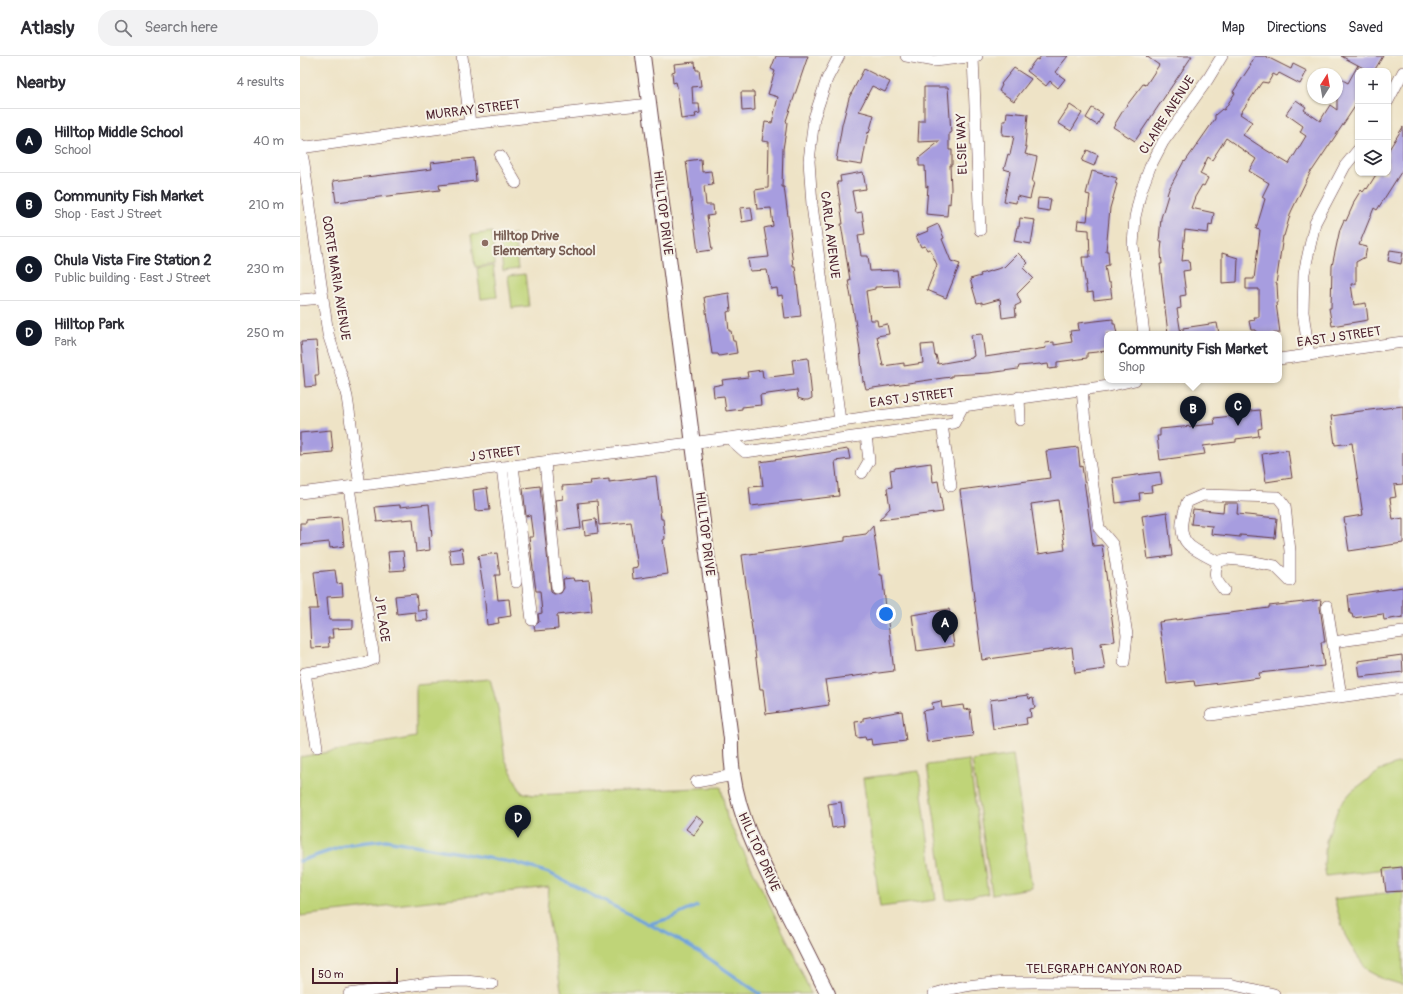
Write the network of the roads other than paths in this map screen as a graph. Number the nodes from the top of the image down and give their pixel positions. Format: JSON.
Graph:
{"nodes":[{"id":1,"x":462,"y":56,"type":"edge"},
{"id":2,"x":643,"y":56,"type":"edge"},
{"id":3,"x":839,"y":56,"type":"edge"},
{"id":4,"x":906,"y":56,"type":"edge"},
{"id":5,"x":1222,"y":56,"type":"edge"},
{"id":6,"x":975,"y":57,"type":"edge"},
{"id":7,"x":1403,"y":72,"type":"edge"},
{"id":8,"x":1391,"y":95,"type":"edge"},
{"id":9,"x":649,"y":104,"type":"junction"},
{"id":10,"x":470,"y":124,"type":"junction"},
{"id":11,"x":300,"y":145,"type":"edge"},
{"id":12,"x":300,"y":148,"type":"edge"},
{"id":13,"x":1355,"y":154,"type":"edge"},
{"id":14,"x":500,"y":156,"type":"dead end"},
{"id":15,"x":516,"y":183,"type":"dead end"},
{"id":16,"x":980,"y":230,"type":"dead end"},
{"id":17,"x":322,"y":298,"type":"junction"},
{"id":18,"x":300,"y":300,"type":"edge"},
{"id":19,"x":1144,"y":331,"type":"edge"},
{"id":20,"x":1403,"y":342,"type":"edge"},
{"id":21,"x":1309,"y":355,"type":"junction"},
{"id":22,"x":1282,"y":359,"type":"edge"},
{"id":23,"x":1122,"y":383,"type":"edge"},
{"id":24,"x":1082,"y":389,"type":"junction"},
{"id":25,"x":1019,"y":397,"type":"junction"},
{"id":26,"x":963,"y":406,"type":"junction"},
{"id":27,"x":1020,"y":420,"type":"dead end"},
{"id":28,"x":840,"y":421,"type":"junction"},
{"id":29,"x":942,"y":425,"type":"junction"},
{"id":30,"x":866,"y":435,"type":"junction"},
{"id":31,"x":728,"y":438,"type":"junction"},
{"id":32,"x":693,"y":442,"type":"junction"},
{"id":33,"x":545,"y":462,"type":"junction"},
{"id":34,"x":508,"y":467,"type":"junction"},
{"id":35,"x":862,"y":473,"type":"dead end"},
{"id":36,"x":354,"y":486,"type":"junction"},
{"id":37,"x":951,"y":486,"type":"dead end"},
{"id":38,"x":300,"y":493,"type":"edge"},
{"id":39,"x":1218,"y":562,"type":"junction"},
{"id":40,"x":516,"y":582,"type":"dead end"},
{"id":41,"x":557,"y":588,"type":"dead end"},
{"id":42,"x":1224,"y":590,"type":"dead end"},
{"id":43,"x":1327,"y":606,"type":"dead end"},
{"id":44,"x":532,"y":620,"type":"dead end"},
{"id":45,"x":1403,"y":632,"type":"edge"},
{"id":46,"x":1333,"y":642,"type":"junction"},
{"id":47,"x":1124,"y":662,"type":"dead end"},
{"id":48,"x":1403,"y":688,"type":"edge"},
{"id":49,"x":1341,"y":696,"type":"junction"},
{"id":50,"x":1211,"y":715,"type":"dead end"},
{"id":51,"x":317,"y":747,"type":"dead end"},
{"id":52,"x":734,"y":775,"type":"junction"},
{"id":53,"x":696,"y":782,"type":"dead end"},
{"id":54,"x":492,"y":984,"type":"dead end"},
{"id":55,"x":349,"y":994,"type":"edge"},
{"id":56,"x":828,"y":994,"type":"edge"},
{"id":57,"x":934,"y":994,"type":"edge"},
{"id":58,"x":1274,"y":994,"type":"edge"}],
"edges":[{"from":1,"to":10,"type":"street"},
{"from":2,"to":9,"type":"main road","name":"HILLTOP DRIVE"},
{"from":3,"to":28,"type":"street","name":"CARLA AVENUE"},
{"from":4,"to":6,"type":"street"},
{"from":5,"to":19,"type":"street","name":"CLAIRE AVENUE"},
{"from":6,"to":16,"type":"street","name":"ELSIE WAY"},
{"from":7,"to":8,"type":"street"},
{"from":9,"to":10,"type":"street","name":"MURRAY STREET"},
{"from":9,"to":32,"type":"main road","name":"HILLTOP DRIVE"},
{"from":10,"to":12,"type":"street","name":"MURRAY STREET"},
{"from":11,"to":12,"type":"street","name":"CORTE MARIA AVENUE"},
{"from":12,"to":17,"type":"street","name":"CORTE MARIA AVENUE"},
{"from":13,"to":21,"type":"street"},
{"from":14,"to":15,"type":"street"},
{"from":17,"to":18,"type":"street"},
{"from":17,"to":36,"type":"street","name":"CORTE MARIA AVENUE"},
{"from":20,"to":21,"type":"street","name":"EAST J STREET"},
{"from":21,"to":22,"type":"street","name":"EAST J STREET"},
{"from":23,"to":24,"type":"street","name":"EAST J STREET"},
{"from":24,"to":25,"type":"street","name":"EAST J STREET"},
{"from":24,"to":47,"type":"street"},
{"from":25,"to":26,"type":"street","name":"EAST J STREET"},
{"from":25,"to":27,"type":"street"},
{"from":26,"to":28,"type":"street","name":"EAST J STREET"},
{"from":26,"to":29,"type":"street"},
{"from":28,"to":31,"type":"street","name":"EAST J STREET"},
{"from":29,"to":30,"type":"street"},
{"from":29,"to":37,"type":"street"},
{"from":30,"to":31,"type":"street"},
{"from":30,"to":35,"type":"street"},
{"from":31,"to":32,"type":"street","name":"EAST J STREET"},
{"from":32,"to":33,"type":"street","name":"J STREET"},
{"from":32,"to":52,"type":"main road","name":"HILLTOP DRIVE"},
{"from":33,"to":34,"type":"street","name":"J STREET"},
{"from":33,"to":41,"type":"street"},
{"from":34,"to":36,"type":"street","name":"J STREET"},
{"from":34,"to":40,"type":"street"},
{"from":34,"to":44,"type":"street"},
{"from":36,"to":38,"type":"street","name":"J STREET"},
{"from":36,"to":51,"type":"street","name":"J PLACE"},
{"from":39,"to":39,"type":"street"},
{"from":39,"to":42,"type":"street"},
{"from":43,"to":46,"type":"street"},
{"from":45,"to":46,"type":"street"},
{"from":46,"to":49,"type":"street"},
{"from":48,"to":49,"type":"street"},
{"from":49,"to":50,"type":"street"},
{"from":52,"to":53,"type":"street"},
{"from":52,"to":56,"type":"main road","name":"HILLTOP DRIVE"},
{"from":54,"to":55,"type":"street"},
{"from":57,"to":58,"type":"street","name":"TELEGRAPH CANYON ROAD"}]}
